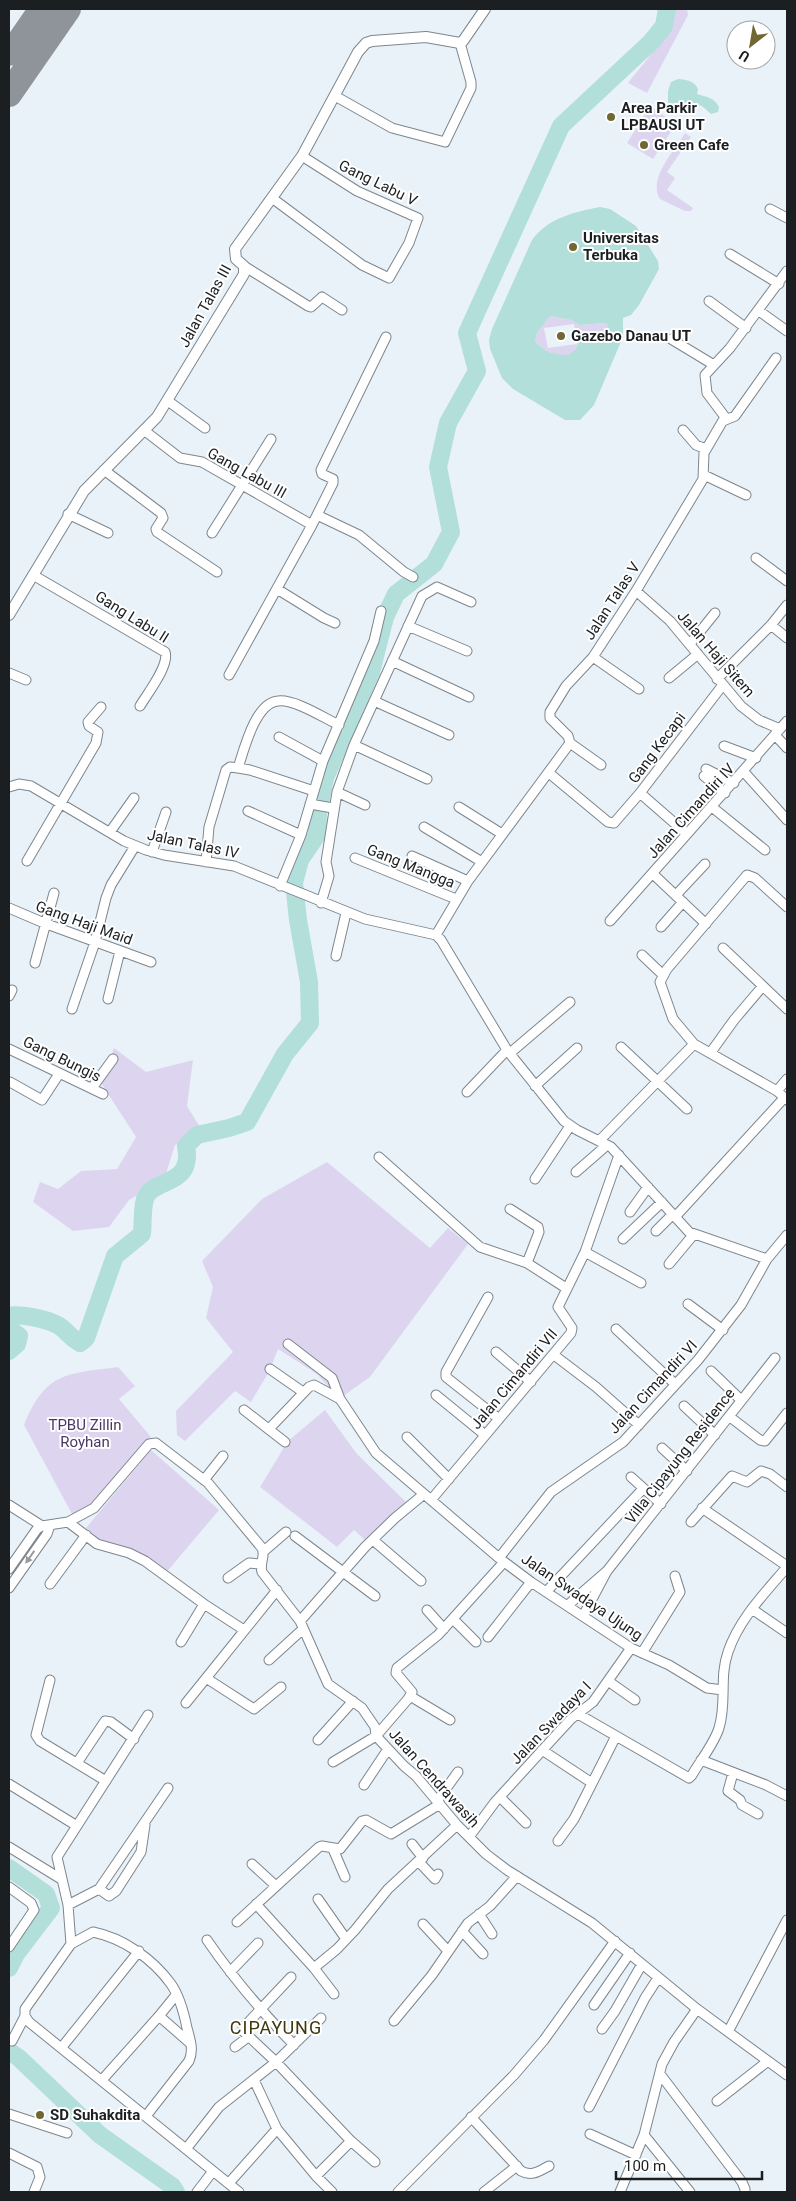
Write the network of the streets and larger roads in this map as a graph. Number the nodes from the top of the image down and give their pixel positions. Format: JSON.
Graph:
{"nodes":[{"id":1,"x":485,"y":9,"type":"edge"},
{"id":2,"x":460,"y":43,"type":"junction"},
{"id":3,"x":335,"y":96,"type":"junction"},
{"id":4,"x":302,"y":156,"type":"junction"},
{"id":5,"x":272,"y":198,"type":"junction"},
{"id":6,"x":770,"y":209,"type":"dead end"},
{"id":7,"x":787,"y":218,"type":"edge"},
{"id":8,"x":730,"y":254,"type":"dead end"},
{"id":9,"x":244,"y":266,"type":"junction"},
{"id":10,"x":787,"y":271,"type":"edge"},
{"id":11,"x":779,"y":284,"type":"junction"},
{"id":12,"x":709,"y":301,"type":"dead end"},
{"id":13,"x":342,"y":310,"type":"dead end"},
{"id":14,"x":759,"y":311,"type":"junction"},
{"id":15,"x":746,"y":328,"type":"junction"},
{"id":16,"x":787,"y":331,"type":"edge"},
{"id":17,"x":386,"y":337,"type":"dead end"},
{"id":18,"x":671,"y":340,"type":"dead end"},
{"id":19,"x":776,"y":358,"type":"dead end"},
{"id":20,"x":714,"y":365,"type":"junction"},
{"id":21,"x":168,"y":401,"type":"junction"},
{"id":22,"x":724,"y":421,"type":"junction"},
{"id":23,"x":205,"y":428,"type":"dead end"},
{"id":24,"x":683,"y":430,"type":"dead end"},
{"id":25,"x":145,"y":431,"type":"junction"},
{"id":26,"x":271,"y":439,"type":"dead end"},
{"id":27,"x":706,"y":449,"type":"junction"},
{"id":28,"x":104,"y":470,"type":"junction"},
{"id":29,"x":704,"y":476,"type":"junction"},
{"id":30,"x":241,"y":485,"type":"junction"},
{"id":31,"x":746,"y":495,"type":"dead end"},
{"id":32,"x":68,"y":514,"type":"junction"},
{"id":33,"x":317,"y":515,"type":"junction"},
{"id":34,"x":312,"y":525,"type":"junction"},
{"id":35,"x":108,"y":533,"type":"dead end"},
{"id":36,"x":212,"y":533,"type":"dead end"},
{"id":37,"x":756,"y":558,"type":"dead end"},
{"id":38,"x":217,"y":572,"type":"dead end"},
{"id":39,"x":33,"y":575,"type":"junction"},
{"id":40,"x":414,"y":577,"type":"dead end"},
{"id":41,"x":787,"y":581,"type":"edge"},
{"id":42,"x":277,"y":588,"type":"junction"},
{"id":43,"x":636,"y":591,"type":"junction"},
{"id":44,"x":471,"y":602,"type":"dead end"},
{"id":45,"x":787,"y":605,"type":"edge"},
{"id":46,"x":381,"y":611,"type":"dead end"},
{"id":47,"x":715,"y":612,"type":"dead end"},
{"id":48,"x":9,"y":615,"type":"edge"},
{"id":49,"x":335,"y":623,"type":"dead end"},
{"id":50,"x":771,"y":625,"type":"junction"},
{"id":51,"x":408,"y":626,"type":"junction"},
{"id":52,"x":787,"y":638,"type":"edge"},
{"id":53,"x":690,"y":644,"type":"junction"},
{"id":54,"x":467,"y":650,"type":"dead end"},
{"id":55,"x":698,"y":654,"type":"junction"},
{"id":56,"x":592,"y":657,"type":"junction"},
{"id":57,"x":392,"y":661,"type":"junction"},
{"id":58,"x":9,"y":673,"type":"edge"},
{"id":59,"x":229,"y":675,"type":"dead end"},
{"id":60,"x":669,"y":678,"type":"dead end"},
{"id":61,"x":26,"y":680,"type":"dead end"},
{"id":62,"x":720,"y":682,"type":"junction"},
{"id":63,"x":639,"y":689,"type":"dead end"},
{"id":64,"x":469,"y":697,"type":"dead end"},
{"id":65,"x":374,"y":701,"type":"junction"},
{"id":66,"x":140,"y":706,"type":"dead end"},
{"id":67,"x":101,"y":707,"type":"dead end"},
{"id":68,"x":339,"y":725,"type":"junction"},
{"id":69,"x":783,"y":727,"type":"edge"},
{"id":70,"x":449,"y":735,"type":"dead end"},
{"id":71,"x":279,"y":737,"type":"dead end"},
{"id":72,"x":570,"y":742,"type":"junction"},
{"id":73,"x":354,"y":745,"type":"junction"},
{"id":74,"x":724,"y":746,"type":"dead end"},
{"id":75,"x":787,"y":748,"type":"edge"},
{"id":76,"x":756,"y":758,"type":"junction"},
{"id":77,"x":323,"y":761,"type":"junction"},
{"id":78,"x":601,"y":765,"type":"dead end"},
{"id":79,"x":238,"y":768,"type":"junction"},
{"id":80,"x":744,"y":772,"type":"junction"},
{"id":81,"x":549,"y":773,"type":"junction"},
{"id":82,"x":427,"y":779,"type":"dead end"},
{"id":83,"x":734,"y":783,"type":"junction"},
{"id":84,"x":9,"y":787,"type":"edge"},
{"id":85,"x":314,"y":791,"type":"junction"},
{"id":86,"x":337,"y":792,"type":"junction"},
{"id":87,"x":725,"y":792,"type":"junction"},
{"id":88,"x":640,"y":793,"type":"junction"},
{"id":89,"x":134,"y":798,"type":"dead end"},
{"id":90,"x":60,"y":802,"type":"junction"},
{"id":91,"x":315,"y":805,"type":"junction"},
{"id":92,"x":365,"y":805,"type":"dead end"},
{"id":93,"x":459,"y":807,"type":"dead end"},
{"id":94,"x":712,"y":807,"type":"junction"},
{"id":95,"x":333,"y":808,"type":"junction"},
{"id":96,"x":248,"y":811,"type":"dead end"},
{"id":97,"x":166,"y":812,"type":"dead end"},
{"id":98,"x":787,"y":820,"type":"edge"},
{"id":99,"x":424,"y":827,"type":"dead end"},
{"id":100,"x":110,"y":832,"type":"junction"},
{"id":101,"x":502,"y":834,"type":"junction"},
{"id":102,"x":687,"y":834,"type":"junction"},
{"id":103,"x":301,"y":835,"type":"junction"},
{"id":104,"x":135,"y":846,"type":"junction"},
{"id":105,"x":765,"y":850,"type":"dead end"},
{"id":106,"x":152,"y":852,"type":"junction"},
{"id":107,"x":412,"y":856,"type":"dead end"},
{"id":108,"x":355,"y":858,"type":"dead end"},
{"id":109,"x":27,"y":861,"type":"dead end"},
{"id":110,"x":206,"y":862,"type":"junction"},
{"id":111,"x":482,"y":862,"type":"junction"},
{"id":112,"x":705,"y":864,"type":"dead end"},
{"id":113,"x":653,"y":874,"type":"junction"},
{"id":114,"x":468,"y":881,"type":"junction"},
{"id":115,"x":283,"y":887,"type":"junction"},
{"id":116,"x":54,"y":893,"type":"dead end"},
{"id":117,"x":680,"y":898,"type":"junction"},
{"id":118,"x":456,"y":899,"type":"junction"},
{"id":119,"x":321,"y":903,"type":"junction"},
{"id":120,"x":787,"y":907,"type":"edge"},
{"id":121,"x":9,"y":908,"type":"edge"},
{"id":122,"x":346,"y":913,"type":"junction"},
{"id":123,"x":610,"y":921,"type":"dead end"},
{"id":124,"x":44,"y":923,"type":"junction"},
{"id":125,"x":706,"y":924,"type":"junction"},
{"id":126,"x":661,"y":926,"type":"dead end"},
{"id":127,"x":436,"y":935,"type":"junction"},
{"id":128,"x":94,"y":942,"type":"junction"},
{"id":129,"x":723,"y":948,"type":"dead end"},
{"id":130,"x":120,"y":951,"type":"junction"},
{"id":131,"x":642,"y":955,"type":"dead end"},
{"id":132,"x":336,"y":956,"type":"dead end"},
{"id":133,"x":151,"y":962,"type":"dead end"},
{"id":134,"x":34,"y":963,"type":"dead end"},
{"id":135,"x":663,"y":975,"type":"junction"},
{"id":136,"x":762,"y":987,"type":"junction"},
{"id":137,"x":108,"y":999,"type":"dead end"},
{"id":138,"x":570,"y":1002,"type":"dead end"},
{"id":139,"x":72,"y":1009,"type":"dead end"},
{"id":140,"x":787,"y":1009,"type":"edge"},
{"id":141,"x":694,"y":1044,"type":"junction"},
{"id":142,"x":621,"y":1047,"type":"dead end"},
{"id":143,"x":577,"y":1048,"type":"dead end"},
{"id":144,"x":9,"y":1049,"type":"edge"},
{"id":145,"x":508,"y":1052,"type":"junction"},
{"id":146,"x":711,"y":1052,"type":"junction"},
{"id":147,"x":113,"y":1059,"type":"dead end"},
{"id":148,"x":58,"y":1074,"type":"junction"},
{"id":149,"x":787,"y":1079,"type":"edge"},
{"id":150,"x":656,"y":1080,"type":"junction"},
{"id":151,"x":10,"y":1082,"type":"dead end"},
{"id":152,"x":535,"y":1086,"type":"junction"},
{"id":153,"x":92,"y":1088,"type":"junction"},
{"id":154,"x":467,"y":1092,"type":"dead end"},
{"id":155,"x":103,"y":1094,"type":"dead end"},
{"id":156,"x":783,"y":1096,"type":"edge"},
{"id":157,"x":687,"y":1109,"type":"dead end"},
{"id":158,"x":570,"y":1126,"type":"junction"},
{"id":159,"x":603,"y":1142,"type":"junction"},
{"id":160,"x":619,"y":1155,"type":"junction"},
{"id":161,"x":379,"y":1157,"type":"dead end"},
{"id":162,"x":576,"y":1172,"type":"dead end"},
{"id":163,"x":535,"y":1179,"type":"dead end"},
{"id":164,"x":648,"y":1187,"type":"junction"},
{"id":165,"x":662,"y":1202,"type":"junction"},
{"id":166,"x":510,"y":1209,"type":"dead end"},
{"id":167,"x":630,"y":1212,"type":"dead end"},
{"id":168,"x":674,"y":1215,"type":"junction"},
{"id":169,"x":656,"y":1230,"type":"dead end"},
{"id":170,"x":694,"y":1234,"type":"junction"},
{"id":171,"x":624,"y":1239,"type":"dead end"},
{"id":172,"x":785,"y":1240,"type":"edge"},
{"id":173,"x":585,"y":1252,"type":"junction"},
{"id":174,"x":767,"y":1259,"type":"junction"},
{"id":175,"x":527,"y":1263,"type":"junction"},
{"id":176,"x":669,"y":1264,"type":"dead end"},
{"id":177,"x":641,"y":1283,"type":"dead end"},
{"id":178,"x":566,"y":1288,"type":"junction"},
{"id":179,"x":488,"y":1297,"type":"dead end"},
{"id":180,"x":688,"y":1304,"type":"dead end"},
{"id":181,"x":616,"y":1328,"type":"dead end"},
{"id":182,"x":723,"y":1330,"type":"junction"},
{"id":183,"x":288,"y":1344,"type":"dead end"},
{"id":184,"x":496,"y":1352,"type":"dead end"},
{"id":185,"x":554,"y":1355,"type":"junction"},
{"id":186,"x":775,"y":1358,"type":"dead end"},
{"id":187,"x":270,"y":1369,"type":"dead end"},
{"id":188,"x":711,"y":1371,"type":"dead end"},
{"id":189,"x":531,"y":1382,"type":"junction"},
{"id":190,"x":675,"y":1384,"type":"junction"},
{"id":191,"x":303,"y":1392,"type":"junction"},
{"id":192,"x":436,"y":1395,"type":"dead end"},
{"id":193,"x":340,"y":1399,"type":"junction"},
{"id":194,"x":741,"y":1400,"type":"junction"},
{"id":195,"x":684,"y":1406,"type":"dead end"},
{"id":196,"x":244,"y":1410,"type":"dead end"},
{"id":197,"x":787,"y":1413,"type":"edge"},
{"id":198,"x":730,"y":1416,"type":"junction"},
{"id":199,"x":499,"y":1419,"type":"junction"},
{"id":200,"x":639,"y":1424,"type":"junction"},
{"id":201,"x":269,"y":1429,"type":"junction"},
{"id":202,"x":486,"y":1435,"type":"junction"},
{"id":203,"x":715,"y":1435,"type":"junction"},
{"id":204,"x":407,"y":1437,"type":"dead end"},
{"id":205,"x":285,"y":1442,"type":"dead end"},
{"id":206,"x":662,"y":1448,"type":"dead end"},
{"id":207,"x":224,"y":1456,"type":"dead end"},
{"id":208,"x":687,"y":1471,"type":"junction"},
{"id":209,"x":632,"y":1477,"type":"dead end"},
{"id":210,"x":449,"y":1479,"type":"junction"},
{"id":211,"x":204,"y":1480,"type":"junction"},
{"id":212,"x":787,"y":1487,"type":"edge"},
{"id":213,"x":640,"y":1492,"type":"dead end"},
{"id":214,"x":428,"y":1497,"type":"junction"},
{"id":215,"x":661,"y":1504,"type":"junction"},
{"id":216,"x":9,"y":1505,"type":"edge"},
{"id":217,"x":702,"y":1508,"type":"junction"},
{"id":218,"x":68,"y":1522,"type":"junction"},
{"id":219,"x":691,"y":1522,"type":"dead end"},
{"id":220,"x":49,"y":1525,"type":"junction"},
{"id":221,"x":286,"y":1532,"type":"dead end"},
{"id":222,"x":86,"y":1535,"type":"junction"},
{"id":223,"x":296,"y":1536,"type":"dead end"},
{"id":224,"x":373,"y":1540,"type":"junction"},
{"id":225,"x":264,"y":1551,"type":"junction"},
{"id":226,"x":502,"y":1560,"type":"junction"},
{"id":227,"x":260,"y":1564,"type":"junction"},
{"id":228,"x":787,"y":1567,"type":"edge"},
{"id":229,"x":9,"y":1569,"type":"edge"},
{"id":230,"x":607,"y":1571,"type":"junction"},
{"id":231,"x":344,"y":1572,"type":"junction"},
{"id":232,"x":675,"y":1576,"type":"dead end"},
{"id":233,"x":228,"y":1578,"type":"dead end"},
{"id":234,"x":421,"y":1581,"type":"dead end"},
{"id":235,"x":531,"y":1582,"type":"junction"},
{"id":236,"x":50,"y":1584,"type":"dead end"},
{"id":237,"x":9,"y":1588,"type":"edge"},
{"id":238,"x":277,"y":1590,"type":"junction"},
{"id":239,"x":546,"y":1592,"type":"junction"},
{"id":240,"x":581,"y":1594,"type":"junction"},
{"id":241,"x":374,"y":1596,"type":"dead end"},
{"id":242,"x":591,"y":1602,"type":"junction"},
{"id":243,"x":204,"y":1604,"type":"junction"},
{"id":244,"x":568,"y":1606,"type":"junction"},
{"id":245,"x":752,"y":1609,"type":"junction"},
{"id":246,"x":427,"y":1610,"type":"dead end"},
{"id":247,"x":584,"y":1616,"type":"junction"},
{"id":248,"x":453,"y":1619,"type":"junction"},
{"id":249,"x":302,"y":1625,"type":"junction"},
{"id":250,"x":444,"y":1629,"type":"junction"},
{"id":251,"x":244,"y":1630,"type":"junction"},
{"id":252,"x":787,"y":1633,"type":"edge"},
{"id":253,"x":488,"y":1637,"type":"dead end"},
{"id":254,"x":181,"y":1642,"type":"dead end"},
{"id":255,"x":476,"y":1642,"type":"dead end"},
{"id":256,"x":631,"y":1648,"type":"junction"},
{"id":257,"x":642,"y":1653,"type":"junction"},
{"id":258,"x":268,"y":1660,"type":"dead end"},
{"id":259,"x":206,"y":1678,"type":"junction"},
{"id":260,"x":50,"y":1680,"type":"dead end"},
{"id":261,"x":608,"y":1681,"type":"junction"},
{"id":262,"x":281,"y":1687,"type":"dead end"},
{"id":263,"x":723,"y":1690,"type":"junction"},
{"id":264,"x":410,"y":1696,"type":"junction"},
{"id":265,"x":635,"y":1700,"type":"dead end"},
{"id":266,"x":353,"y":1701,"type":"junction"},
{"id":267,"x":186,"y":1704,"type":"dead end"},
{"id":268,"x":578,"y":1714,"type":"junction"},
{"id":269,"x":148,"y":1715,"type":"dead end"},
{"id":270,"x":450,"y":1720,"type":"dead end"},
{"id":271,"x":376,"y":1736,"type":"junction"},
{"id":272,"x":616,"y":1736,"type":"junction"},
{"id":273,"x":134,"y":1738,"type":"junction"},
{"id":274,"x":318,"y":1740,"type":"dead end"},
{"id":275,"x":388,"y":1749,"type":"junction"},
{"id":276,"x":542,"y":1750,"type":"junction"},
{"id":277,"x":701,"y":1760,"type":"junction"},
{"id":278,"x":333,"y":1762,"type":"dead end"},
{"id":279,"x":76,"y":1763,"type":"junction"},
{"id":280,"x":458,"y":1772,"type":"dead end"},
{"id":281,"x":733,"y":1772,"type":"junction"},
{"id":282,"x":106,"y":1782,"type":"junction"},
{"id":283,"x":592,"y":1783,"type":"junction"},
{"id":284,"x":9,"y":1784,"type":"edge"},
{"id":285,"x":364,"y":1785,"type":"dead end"},
{"id":286,"x":168,"y":1788,"type":"dead end"},
{"id":287,"x":787,"y":1796,"type":"edge"},
{"id":288,"x":500,"y":1797,"type":"junction"},
{"id":289,"x":438,"y":1802,"type":"junction"},
{"id":290,"x":758,"y":1814,"type":"dead end"},
{"id":291,"x":145,"y":1823,"type":"junction"},
{"id":292,"x":526,"y":1823,"type":"dead end"},
{"id":293,"x":457,"y":1825,"type":"junction"},
{"id":294,"x":77,"y":1826,"type":"junction"},
{"id":295,"x":469,"y":1837,"type":"junction"},
{"id":296,"x":558,"y":1841,"type":"dead end"},
{"id":297,"x":412,"y":1844,"type":"dead end"},
{"id":298,"x":9,"y":1847,"type":"edge"},
{"id":299,"x":334,"y":1849,"type":"junction"},
{"id":300,"x":421,"y":1860,"type":"junction"},
{"id":301,"x":252,"y":1864,"type":"dead end"},
{"id":302,"x":438,"y":1874,"type":"dead end"},
{"id":303,"x":517,"y":1876,"type":"junction"},
{"id":304,"x":345,"y":1877,"type":"dead end"},
{"id":305,"x":61,"y":1879,"type":"junction"},
{"id":306,"x":276,"y":1886,"type":"junction"},
{"id":307,"x":9,"y":1887,"type":"edge"},
{"id":308,"x":99,"y":1890,"type":"junction"},
{"id":309,"x":318,"y":1899,"type":"dead end"},
{"id":310,"x":256,"y":1904,"type":"junction"},
{"id":311,"x":68,"y":1905,"type":"junction"},
{"id":312,"x":479,"y":1914,"type":"junction"},
{"id":313,"x":787,"y":1920,"type":"edge"},
{"id":314,"x":237,"y":1922,"type":"dead end"},
{"id":315,"x":423,"y":1924,"type":"dead end"},
{"id":316,"x":462,"y":1931,"type":"junction"},
{"id":317,"x":492,"y":1934,"type":"dead end"},
{"id":318,"x":346,"y":1939,"type":"junction"},
{"id":319,"x":207,"y":1940,"type":"dead end"},
{"id":320,"x":615,"y":1941,"type":"junction"},
{"id":321,"x":258,"y":1943,"type":"dead end"},
{"id":322,"x":71,"y":1944,"type":"junction"},
{"id":323,"x":9,"y":1947,"type":"edge"},
{"id":324,"x":448,"y":1950,"type":"junction"},
{"id":325,"x":139,"y":1952,"type":"junction"},
{"id":326,"x":630,"y":1953,"type":"junction"},
{"id":327,"x":483,"y":1954,"type":"dead end"},
{"id":328,"x":642,"y":1964,"type":"junction"},
{"id":329,"x":314,"y":1968,"type":"junction"},
{"id":330,"x":230,"y":1972,"type":"junction"},
{"id":331,"x":291,"y":1977,"type":"dead end"},
{"id":332,"x":658,"y":1978,"type":"junction"},
{"id":333,"x":176,"y":1994,"type":"junction"},
{"id":334,"x":334,"y":1994,"type":"dead end"},
{"id":335,"x":594,"y":2005,"type":"dead end"},
{"id":336,"x":697,"y":2009,"type":"junction"},
{"id":337,"x":260,"y":2010,"type":"junction"},
{"id":338,"x":25,"y":2016,"type":"junction"},
{"id":339,"x":159,"y":2016,"type":"junction"},
{"id":340,"x":321,"y":2018,"type":"dead end"},
{"id":341,"x":394,"y":2021,"type":"dead end"},
{"id":342,"x":602,"y":2029,"type":"dead end"},
{"id":343,"x":729,"y":2030,"type":"junction"},
{"id":344,"x":248,"y":2037,"type":"junction"},
{"id":345,"x":12,"y":2041,"type":"dead end"},
{"id":346,"x":190,"y":2043,"type":"junction"},
{"id":347,"x":294,"y":2045,"type":"junction"},
{"id":348,"x":62,"y":2047,"type":"junction"},
{"id":349,"x":235,"y":2047,"type":"dead end"},
{"id":350,"x":768,"y":2061,"type":"junction"},
{"id":351,"x":276,"y":2062,"type":"junction"},
{"id":352,"x":660,"y":2074,"type":"junction"},
{"id":353,"x":787,"y":2075,"type":"edge"},
{"id":354,"x":102,"y":2080,"type":"junction"},
{"id":355,"x":254,"y":2080,"type":"junction"},
{"id":356,"x":717,"y":2101,"type":"dead end"},
{"id":357,"x":589,"y":2107,"type":"dead end"},
{"id":358,"x":9,"y":2114,"type":"edge"},
{"id":359,"x":146,"y":2116,"type":"junction"},
{"id":360,"x":471,"y":2117,"type":"junction"},
{"id":361,"x":277,"y":2129,"type":"junction"},
{"id":362,"x":66,"y":2134,"type":"dead end"},
{"id":363,"x":590,"y":2134,"type":"dead end"},
{"id":364,"x":644,"y":2135,"type":"junction"},
{"id":365,"x":351,"y":2141,"type":"junction"},
{"id":366,"x":186,"y":2149,"type":"junction"},
{"id":367,"x":9,"y":2153,"type":"edge"},
{"id":368,"x":636,"y":2155,"type":"junction"},
{"id":369,"x":375,"y":2162,"type":"dead end"},
{"id":370,"x":517,"y":2166,"type":"junction"},
{"id":371,"x":549,"y":2166,"type":"dead end"},
{"id":372,"x":213,"y":2170,"type":"junction"},
{"id":373,"x":316,"y":2176,"type":"junction"},
{"id":374,"x":229,"y":2183,"type":"junction"},
{"id":375,"x":623,"y":2190,"type":"edge"},
{"id":376,"x":34,"y":2192,"type":"edge"},
{"id":377,"x":196,"y":2192,"type":"edge"},
{"id":378,"x":239,"y":2192,"type":"edge"},
{"id":379,"x":332,"y":2192,"type":"edge"},
{"id":380,"x":398,"y":2192,"type":"edge"},
{"id":381,"x":484,"y":2192,"type":"edge"},
{"id":382,"x":690,"y":2192,"type":"edge"},
{"id":383,"x":744,"y":2192,"type":"edge"}],
"edges":[{"from":1,"to":2,"type":"street"},
{"from":2,"to":3,"type":"street","name":"Jalan Talas III"},
{"from":2,"to":3,"type":"street"},
{"from":3,"to":4,"type":"street","name":"Jalan Talas III"},
{"from":4,"to":5,"type":"street","name":"Jalan Talas III"},
{"from":4,"to":5,"type":"street","name":"Gang Labu V"},
{"from":5,"to":9,"type":"street","name":"Jalan Talas III"},
{"from":6,"to":7,"type":"street"},
{"from":8,"to":11,"type":"street"},
{"from":9,"to":13,"type":"street"},
{"from":9,"to":21,"type":"street","name":"Jalan Talas III"},
{"from":10,"to":11,"type":"street"},
{"from":11,"to":14,"type":"street"},
{"from":12,"to":15,"type":"street"},
{"from":14,"to":15,"type":"street"},
{"from":14,"to":16,"type":"street"},
{"from":15,"to":20,"type":"street"},
{"from":17,"to":33,"type":"street"},
{"from":18,"to":20,"type":"street"},
{"from":19,"to":22,"type":"street","name":"Jalan Talas V"},
{"from":20,"to":22,"type":"street"},
{"from":21,"to":23,"type":"street"},
{"from":21,"to":25,"type":"street","name":"Jalan Talas III"},
{"from":22,"to":27,"type":"street","name":"Jalan Talas V"},
{"from":24,"to":27,"type":"street"},
{"from":25,"to":28,"type":"street","name":"Jalan Talas III"},
{"from":25,"to":30,"type":"street","name":"Gang Labu III"},
{"from":26,"to":30,"type":"street"},
{"from":27,"to":29,"type":"street","name":"Jalan Talas V"},
{"from":28,"to":32,"type":"street","name":"Jalan Talas III"},
{"from":28,"to":38,"type":"street"},
{"from":29,"to":31,"type":"street"},
{"from":29,"to":43,"type":"street","name":"Jalan Talas V"},
{"from":30,"to":34,"type":"street","name":"Gang Labu III"},
{"from":30,"to":36,"type":"street"},
{"from":32,"to":35,"type":"street"},
{"from":32,"to":39,"type":"street","name":"Jalan Talas III"},
{"from":33,"to":34,"type":"street"},
{"from":33,"to":40,"type":"street"},
{"from":34,"to":42,"type":"street"},
{"from":37,"to":41,"type":"street"},
{"from":39,"to":48,"type":"street","name":"Jalan Talas III"},
{"from":39,"to":66,"type":"street","name":"Gang Labu II"},
{"from":42,"to":49,"type":"street"},
{"from":42,"to":59,"type":"street"},
{"from":43,"to":53,"type":"street","name":"Jalan Haji Sitem"},
{"from":43,"to":56,"type":"street","name":"Jalan Talas V"},
{"from":44,"to":51,"type":"street"},
{"from":45,"to":50,"type":"street","name":"Gang Kecapi"},
{"from":46,"to":68,"type":"street"},
{"from":47,"to":53,"type":"street"},
{"from":50,"to":52,"type":"street"},
{"from":50,"to":62,"type":"street","name":"Gang Kecapi"},
{"from":51,"to":54,"type":"street"},
{"from":51,"to":57,"type":"street"},
{"from":53,"to":55,"type":"street","name":"Jalan Haji Sitem"},
{"from":55,"to":60,"type":"street"},
{"from":55,"to":62,"type":"street","name":"Jalan Haji Sitem"},
{"from":56,"to":63,"type":"street"},
{"from":56,"to":72,"type":"street","name":"Jalan Talas V"},
{"from":57,"to":64,"type":"street"},
{"from":57,"to":65,"type":"street"},
{"from":58,"to":61,"type":"street"},
{"from":62,"to":69,"type":"street","name":"Jalan Haji Sitem"},
{"from":62,"to":88,"type":"street","name":"Gang Kecapi"},
{"from":65,"to":70,"type":"street"},
{"from":65,"to":73,"type":"street"},
{"from":67,"to":90,"type":"street"},
{"from":68,"to":77,"type":"street"},
{"from":68,"to":79,"type":"street"},
{"from":69,"to":75,"type":"street"},
{"from":69,"to":76,"type":"street","name":"Jalan Cimandiri IV"},
{"from":71,"to":77,"type":"street"},
{"from":72,"to":78,"type":"street"},
{"from":72,"to":81,"type":"street"},
{"from":73,"to":82,"type":"street"},
{"from":73,"to":86,"type":"street"},
{"from":74,"to":76,"type":"street"},
{"from":76,"to":80,"type":"street","name":"Jalan Cimandiri IV"},
{"from":77,"to":85,"type":"street"},
{"from":79,"to":85,"type":"street"},
{"from":79,"to":110,"type":"street"},
{"from":80,"to":83,"type":"street","name":"Jalan Cimandiri IV"},
{"from":80,"to":98,"type":"street"},
{"from":81,"to":88,"type":"street","name":"Gang Kecapi"},
{"from":81,"to":101,"type":"street"},
{"from":83,"to":87,"type":"street","name":"Jalan Cimandiri IV"},
{"from":83,"to":87,"type":"street"},
{"from":84,"to":90,"type":"street","name":"Jalan Talas IV"},
{"from":85,"to":91,"type":"street"},
{"from":86,"to":92,"type":"street"},
{"from":86,"to":95,"type":"street"},
{"from":87,"to":94,"type":"street","name":"Jalan Cimandiri IV"},
{"from":88,"to":102,"type":"street"},
{"from":89,"to":100,"type":"street"},
{"from":90,"to":100,"type":"street","name":"Jalan Talas IV"},
{"from":90,"to":109,"type":"street"},
{"from":91,"to":95,"type":"street"},
{"from":91,"to":103,"type":"street"},
{"from":93,"to":101,"type":"street"},
{"from":94,"to":102,"type":"street","name":"Jalan Cimandiri IV"},
{"from":94,"to":105,"type":"street"},
{"from":95,"to":119,"type":"street"},
{"from":96,"to":103,"type":"street"},
{"from":97,"to":106,"type":"street"},
{"from":99,"to":111,"type":"street"},
{"from":100,"to":104,"type":"street","name":"Jalan Talas IV"},
{"from":101,"to":111,"type":"street"},
{"from":102,"to":113,"type":"street","name":"Jalan Cimandiri IV"},
{"from":103,"to":115,"type":"street"},
{"from":104,"to":106,"type":"street","name":"Jalan Talas IV"},
{"from":104,"to":128,"type":"street"},
{"from":106,"to":110,"type":"street","name":"Jalan Talas IV"},
{"from":107,"to":114,"type":"street"},
{"from":108,"to":118,"type":"street","name":"Gang Mangga"},
{"from":110,"to":115,"type":"street","name":"Jalan Talas IV"},
{"from":111,"to":114,"type":"street"},
{"from":112,"to":117,"type":"street"},
{"from":113,"to":117,"type":"street","name":"Jalan Cimandiri IV"},
{"from":113,"to":123,"type":"street"},
{"from":114,"to":118,"type":"street"},
{"from":115,"to":119,"type":"street","name":"Jalan Talas IV"},
{"from":116,"to":124,"type":"street"},
{"from":117,"to":125,"type":"street","name":"Jalan Cimandiri IV"},
{"from":117,"to":126,"type":"street"},
{"from":118,"to":127,"type":"street"},
{"from":119,"to":122,"type":"street","name":"Jalan Talas IV"},
{"from":120,"to":125,"type":"street"},
{"from":121,"to":124,"type":"street","name":"Gang Haji Maid"},
{"from":122,"to":127,"type":"street","name":"Jalan Talas IV"},
{"from":122,"to":132,"type":"street"},
{"from":124,"to":128,"type":"street","name":"Gang Haji Maid"},
{"from":124,"to":134,"type":"street"},
{"from":125,"to":135,"type":"street"},
{"from":127,"to":145,"type":"street"},
{"from":128,"to":130,"type":"street","name":"Gang Haji Maid"},
{"from":128,"to":139,"type":"street"},
{"from":129,"to":136,"type":"street"},
{"from":130,"to":133,"type":"street","name":"Gang Haji Maid"},
{"from":130,"to":137,"type":"street"},
{"from":131,"to":135,"type":"street"},
{"from":135,"to":141,"type":"street"},
{"from":136,"to":140,"type":"street"},
{"from":136,"to":146,"type":"street"},
{"from":138,"to":145,"type":"street"},
{"from":141,"to":146,"type":"street"},
{"from":141,"to":150,"type":"street"},
{"from":142,"to":150,"type":"street"},
{"from":143,"to":152,"type":"street"},
{"from":144,"to":148,"type":"street","name":"Gang Bungis"},
{"from":145,"to":152,"type":"street"},
{"from":145,"to":154,"type":"street"},
{"from":146,"to":156,"type":"street"},
{"from":147,"to":153,"type":"street"},
{"from":148,"to":151,"type":"street"},
{"from":148,"to":153,"type":"street","name":"Gang Bungis"},
{"from":149,"to":156,"type":"street"},
{"from":150,"to":157,"type":"street"},
{"from":150,"to":159,"type":"street"},
{"from":152,"to":158,"type":"street"},
{"from":153,"to":155,"type":"street","name":"Gang Bungis"},
{"from":156,"to":168,"type":"street"},
{"from":158,"to":159,"type":"street"},
{"from":158,"to":163,"type":"street"},
{"from":159,"to":160,"type":"street"},
{"from":159,"to":162,"type":"street"},
{"from":160,"to":164,"type":"street"},
{"from":160,"to":173,"type":"street","name":"Jalan Cimandiri VII"},
{"from":161,"to":175,"type":"street"},
{"from":164,"to":165,"type":"street"},
{"from":164,"to":167,"type":"street"},
{"from":165,"to":168,"type":"street"},
{"from":165,"to":171,"type":"street"},
{"from":166,"to":175,"type":"street"},
{"from":168,"to":169,"type":"street"},
{"from":168,"to":170,"type":"street"},
{"from":170,"to":174,"type":"street"},
{"from":170,"to":176,"type":"street"},
{"from":172,"to":174,"type":"street","name":"Jalan Cimandiri VI"},
{"from":173,"to":177,"type":"street"},
{"from":173,"to":178,"type":"street","name":"Jalan Cimandiri VII"},
{"from":174,"to":182,"type":"street","name":"Jalan Cimandiri VI"},
{"from":175,"to":178,"type":"street"},
{"from":178,"to":185,"type":"street","name":"Jalan Cimandiri VII"},
{"from":179,"to":199,"type":"street"},
{"from":180,"to":182,"type":"street"},
{"from":181,"to":190,"type":"street"},
{"from":182,"to":190,"type":"street","name":"Jalan Cimandiri VI"},
{"from":183,"to":193,"type":"street","name":"Jalan Swadaya Ujung"},
{"from":184,"to":189,"type":"street"},
{"from":185,"to":189,"type":"street","name":"Jalan Cimandiri VII"},
{"from":185,"to":200,"type":"street"},
{"from":186,"to":194,"type":"street","name":"Villa Cipayung Residence"},
{"from":187,"to":191,"type":"street"},
{"from":188,"to":194,"type":"street"},
{"from":189,"to":199,"type":"street","name":"Jalan Cimandiri VII"},
{"from":190,"to":200,"type":"street","name":"Jalan Cimandiri VI"},
{"from":191,"to":193,"type":"street"},
{"from":191,"to":201,"type":"street"},
{"from":192,"to":202,"type":"street"},
{"from":193,"to":214,"type":"street","name":"Jalan Swadaya Ujung"},
{"from":194,"to":198,"type":"street","name":"Villa Cipayung Residence"},
{"from":195,"to":203,"type":"street"},
{"from":196,"to":201,"type":"street"},
{"from":197,"to":198,"type":"street"},
{"from":198,"to":203,"type":"street","name":"Villa Cipayung Residence"},
{"from":199,"to":202,"type":"street","name":"Jalan Cimandiri VII"},
{"from":200,"to":226,"type":"street","name":"Jalan Cimandiri VI"},
{"from":201,"to":205,"type":"street"},
{"from":202,"to":210,"type":"street","name":"Jalan Cimandiri VII"},
{"from":203,"to":208,"type":"street","name":"Villa Cipayung Residence"},
{"from":204,"to":210,"type":"street"},
{"from":206,"to":208,"type":"street"},
{"from":207,"to":211,"type":"street"},
{"from":208,"to":215,"type":"street","name":"Villa Cipayung Residence"},
{"from":209,"to":215,"type":"street"},
{"from":210,"to":214,"type":"street","name":"Jalan Cimandiri VII"},
{"from":211,"to":218,"type":"street"},
{"from":211,"to":225,"type":"street"},
{"from":212,"to":217,"type":"street"},
{"from":213,"to":239,"type":"street"},
{"from":214,"to":224,"type":"street","name":"Jalan Cimandiri VII"},
{"from":214,"to":226,"type":"street","name":"Jalan Swadaya Ujung"},
{"from":215,"to":230,"type":"street","name":"Villa Cipayung Residence"},
{"from":216,"to":220,"type":"street"},
{"from":217,"to":219,"type":"street"},
{"from":217,"to":228,"type":"street"},
{"from":218,"to":220,"type":"street"},
{"from":218,"to":222,"type":"street"},
{"from":220,"to":229,"type":"street"},
{"from":220,"to":237,"type":"street","one_way":true},
{"from":221,"to":225,"type":"street"},
{"from":222,"to":236,"type":"street"},
{"from":222,"to":243,"type":"street"},
{"from":223,"to":231,"type":"street"},
{"from":224,"to":231,"type":"street","name":"Jalan Cimandiri VII"},
{"from":224,"to":234,"type":"street"},
{"from":225,"to":227,"type":"street"},
{"from":226,"to":235,"type":"street","name":"Jalan Swadaya Ujung"},
{"from":226,"to":248,"type":"street","name":"Jalan Cimandiri VI"},
{"from":227,"to":233,"type":"street"},
{"from":227,"to":238,"type":"street","name":"Jalan Cendrawasih"},
{"from":228,"to":245,"type":"street"},
{"from":230,"to":240,"type":"street","name":"Villa Cipayung Residence"},
{"from":230,"to":242,"type":"street","name":"Villa Cipayung Residence"},
{"from":231,"to":241,"type":"street"},
{"from":231,"to":249,"type":"street","name":"Jalan Cimandiri VII"},
{"from":232,"to":257,"type":"street"},
{"from":235,"to":239,"type":"street","name":"Jalan Swadaya Ujung"},
{"from":235,"to":253,"type":"street"},
{"from":238,"to":249,"type":"street","name":"Jalan Cendrawasih"},
{"from":238,"to":251,"type":"street"},
{"from":239,"to":244,"type":"street","name":"Jalan Swadaya Ujung"},
{"from":240,"to":242,"type":"street"},
{"from":240,"to":244,"type":"street","name":"Villa Cipayung Residence"},
{"from":242,"to":247,"type":"street","name":"Villa Cipayung Residence"},
{"from":243,"to":251,"type":"street"},
{"from":243,"to":254,"type":"street"},
{"from":244,"to":247,"type":"street","name":"Jalan Swadaya Ujung"},
{"from":245,"to":252,"type":"street"},
{"from":245,"to":263,"type":"street"},
{"from":246,"to":250,"type":"street"},
{"from":247,"to":256,"type":"street","name":"Jalan Swadaya Ujung"},
{"from":248,"to":250,"type":"street","name":"Jalan Cimandiri VI"},
{"from":248,"to":255,"type":"street"},
{"from":249,"to":258,"type":"street","name":"Jalan Cimandiri VII"},
{"from":249,"to":266,"type":"street","name":"Jalan Cendrawasih"},
{"from":250,"to":264,"type":"street","name":"Jalan Cimandiri VI"},
{"from":251,"to":259,"type":"street"},
{"from":256,"to":257,"type":"street","name":"Jalan Swadaya Ujung"},
{"from":256,"to":261,"type":"street","name":"Jalan Swadaya I"},
{"from":257,"to":263,"type":"street","name":"Jalan Swadaya Ujung"},
{"from":259,"to":262,"type":"street"},
{"from":259,"to":267,"type":"street"},
{"from":260,"to":279,"type":"street"},
{"from":261,"to":265,"type":"street"},
{"from":261,"to":268,"type":"street","name":"Jalan Swadaya I"},
{"from":263,"to":277,"type":"street"},
{"from":264,"to":270,"type":"street"},
{"from":264,"to":271,"type":"street"},
{"from":266,"to":271,"type":"street","name":"Jalan Cendrawasih"},
{"from":266,"to":274,"type":"street"},
{"from":268,"to":272,"type":"street"},
{"from":268,"to":276,"type":"street","name":"Jalan Swadaya I"},
{"from":269,"to":273,"type":"street"},
{"from":271,"to":275,"type":"street","name":"Jalan Cendrawasih"},
{"from":271,"to":278,"type":"street"},
{"from":272,"to":277,"type":"street"},
{"from":272,"to":283,"type":"street"},
{"from":273,"to":279,"type":"street"},
{"from":273,"to":282,"type":"street"},
{"from":275,"to":285,"type":"street"},
{"from":275,"to":289,"type":"street","name":"Jalan Cendrawasih"},
{"from":276,"to":283,"type":"street"},
{"from":276,"to":288,"type":"street","name":"Jalan Swadaya I"},
{"from":277,"to":281,"type":"street"},
{"from":279,"to":282,"type":"street"},
{"from":280,"to":289,"type":"street"},
{"from":281,"to":287,"type":"street"},
{"from":281,"to":290,"type":"street"},
{"from":282,"to":294,"type":"street"},
{"from":283,"to":296,"type":"street"},
{"from":284,"to":294,"type":"street"},
{"from":286,"to":291,"type":"street"},
{"from":288,"to":292,"type":"street"},
{"from":288,"to":295,"type":"street","name":"Jalan Swadaya I"},
{"from":289,"to":293,"type":"street","name":"Jalan Cendrawasih"},
{"from":289,"to":299,"type":"street"},
{"from":291,"to":308,"type":"street"},
{"from":291,"to":308,"type":"street"},
{"from":293,"to":295,"type":"street","name":"Jalan Cendrawasih"},
{"from":293,"to":300,"type":"street"},
{"from":294,"to":305,"type":"street"},
{"from":295,"to":303,"type":"street","name":"Jalan Cendrawasih"},
{"from":297,"to":300,"type":"street"},
{"from":298,"to":305,"type":"street"},
{"from":299,"to":304,"type":"street"},
{"from":299,"to":306,"type":"street"},
{"from":300,"to":302,"type":"street"},
{"from":300,"to":318,"type":"street"},
{"from":301,"to":306,"type":"street"},
{"from":303,"to":312,"type":"street"},
{"from":303,"to":320,"type":"street","name":"Jalan Cendrawasih"},
{"from":305,"to":311,"type":"street"},
{"from":306,"to":310,"type":"street"},
{"from":307,"to":323,"type":"street"},
{"from":308,"to":311,"type":"street"},
{"from":309,"to":318,"type":"street"},
{"from":310,"to":314,"type":"street"},
{"from":310,"to":329,"type":"street"},
{"from":311,"to":322,"type":"street"},
{"from":312,"to":316,"type":"street"},
{"from":312,"to":317,"type":"street"},
{"from":313,"to":343,"type":"street"},
{"from":315,"to":324,"type":"street"},
{"from":316,"to":324,"type":"street"},
{"from":316,"to":327,"type":"street"},
{"from":318,"to":329,"type":"street"},
{"from":319,"to":330,"type":"street"},
{"from":320,"to":326,"type":"street","name":"Jalan Cendrawasih"},
{"from":320,"to":360,"type":"street"},
{"from":321,"to":330,"type":"street"},
{"from":322,"to":325,"type":"street"},
{"from":322,"to":338,"type":"street"},
{"from":324,"to":341,"type":"street"},
{"from":325,"to":333,"type":"street"},
{"from":325,"to":348,"type":"street"},
{"from":326,"to":328,"type":"street","name":"Jalan Cendrawasih"},
{"from":326,"to":335,"type":"street"},
{"from":328,"to":332,"type":"street","name":"Jalan Cendrawasih"},
{"from":328,"to":342,"type":"street"},
{"from":329,"to":334,"type":"street"},
{"from":330,"to":337,"type":"street"},
{"from":331,"to":337,"type":"street"},
{"from":332,"to":336,"type":"street","name":"Jalan Cendrawasih"},
{"from":332,"to":357,"type":"street"},
{"from":333,"to":339,"type":"street"},
{"from":333,"to":346,"type":"street"},
{"from":336,"to":343,"type":"street","name":"Jalan Cendrawasih"},
{"from":336,"to":352,"type":"street"},
{"from":337,"to":344,"type":"street"},
{"from":337,"to":347,"type":"street"},
{"from":338,"to":345,"type":"street"},
{"from":338,"to":348,"type":"street"},
{"from":339,"to":346,"type":"street"},
{"from":339,"to":354,"type":"street"},
{"from":340,"to":347,"type":"street"},
{"from":343,"to":350,"type":"street","name":"Jalan Cendrawasih"},
{"from":344,"to":349,"type":"street"},
{"from":344,"to":351,"type":"street"},
{"from":346,"to":359,"type":"street"},
{"from":347,"to":351,"type":"street"},
{"from":348,"to":354,"type":"street"},
{"from":350,"to":353,"type":"street","name":"Jalan Cendrawasih"},
{"from":350,"to":356,"type":"street"},
{"from":351,"to":355,"type":"street"},
{"from":351,"to":365,"type":"street"},
{"from":352,"to":364,"type":"street"},
{"from":352,"to":383,"type":"street"},
{"from":354,"to":359,"type":"street"},
{"from":355,"to":361,"type":"street"},
{"from":355,"to":366,"type":"street"},
{"from":358,"to":362,"type":"street"},
{"from":359,"to":366,"type":"street"},
{"from":360,"to":370,"type":"street"},
{"from":360,"to":380,"type":"street"},
{"from":361,"to":373,"type":"street"},
{"from":361,"to":374,"type":"street"},
{"from":363,"to":368,"type":"street"},
{"from":364,"to":368,"type":"street"},
{"from":364,"to":382,"type":"street"},
{"from":365,"to":369,"type":"street"},
{"from":365,"to":373,"type":"street"},
{"from":366,"to":372,"type":"street"},
{"from":367,"to":376,"type":"street"},
{"from":368,"to":375,"type":"street"},
{"from":370,"to":371,"type":"street"},
{"from":370,"to":381,"type":"street"},
{"from":372,"to":374,"type":"street"},
{"from":372,"to":377,"type":"street"},
{"from":373,"to":379,"type":"street"},
{"from":374,"to":378,"type":"street"}]}
